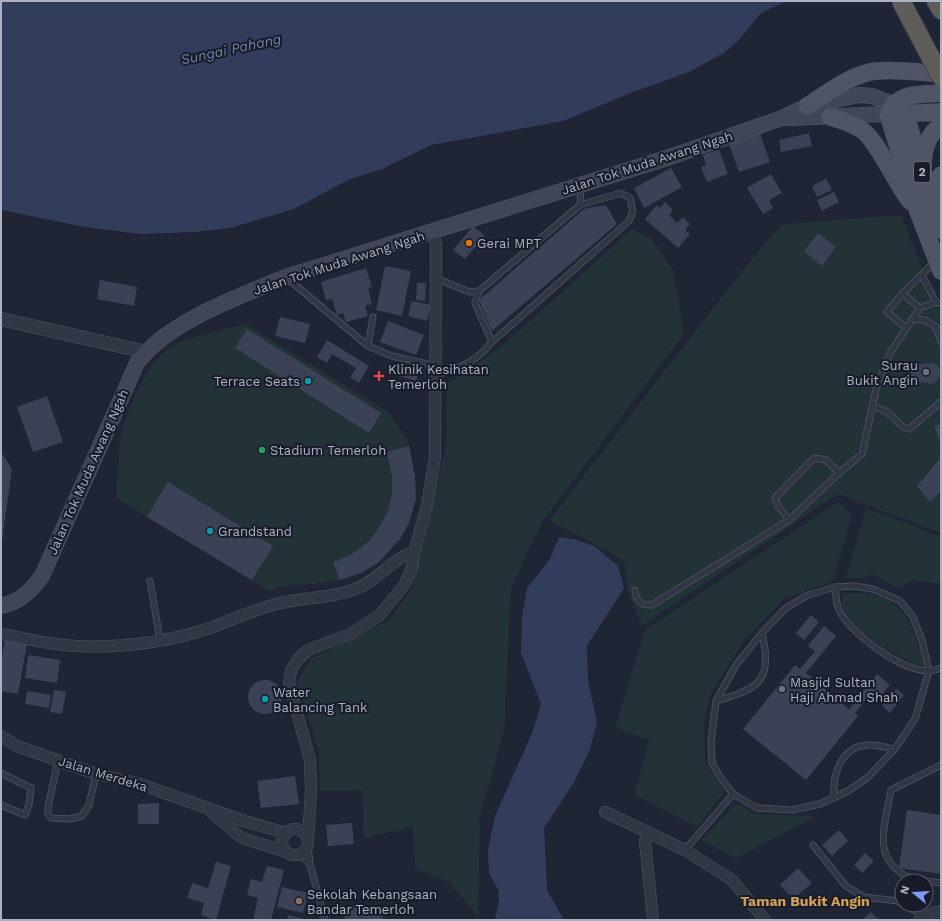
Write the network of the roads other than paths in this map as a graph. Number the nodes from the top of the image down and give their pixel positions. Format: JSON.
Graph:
{"nodes":[{"id":1,"x":901,"y":1,"type":"edge"},
{"id":2,"x":936,"y":1,"type":"edge"},
{"id":3,"x":941,"y":10,"type":"edge"},
{"id":4,"x":941,"y":74,"type":"edge"},
{"id":5,"x":941,"y":77,"type":"edge"},
{"id":6,"x":941,"y":93,"type":"edge"},
{"id":7,"x":808,"y":106,"type":"junction"},
{"id":8,"x":896,"y":110,"type":"junction"},
{"id":9,"x":941,"y":112,"type":"edge"},
{"id":10,"x":830,"y":117,"type":"junction"},
{"id":11,"x":782,"y":118,"type":"junction"},
{"id":12,"x":941,"y":125,"type":"edge"},
{"id":13,"x":941,"y":175,"type":"edge"},
{"id":14,"x":923,"y":176,"type":"junction"},
{"id":15,"x":581,"y":185,"type":"junction"},
{"id":16,"x":580,"y":205,"type":"junction"},
{"id":17,"x":917,"y":209,"type":"junction"},
{"id":18,"x":939,"y":224,"type":"edge"},
{"id":19,"x":432,"y":233,"type":"junction"},
{"id":20,"x":939,"y":265,"type":"edge"},
{"id":21,"x":922,"y":275,"type":"junction"},
{"id":22,"x":286,"y":277,"type":"junction"},
{"id":23,"x":436,"y":278,"type":"junction"},
{"id":24,"x":480,"y":291,"type":"junction"},
{"id":25,"x":902,"y":292,"type":"junction"},
{"id":26,"x":938,"y":303,"type":"edge"},
{"id":27,"x":920,"y":308,"type":"junction"},
{"id":28,"x":373,"y":317,"type":"dead end"},
{"id":29,"x":1,"y":319,"type":"edge"},
{"id":30,"x":912,"y":319,"type":"junction"},
{"id":31,"x":906,"y":328,"type":"junction"},
{"id":32,"x":492,"y":342,"type":"junction"},
{"id":33,"x":941,"y":342,"type":"edge"},
{"id":34,"x":368,"y":346,"type":"junction"},
{"id":35,"x":146,"y":352,"type":"junction"},
{"id":36,"x":436,"y":371,"type":"junction"},
{"id":37,"x":941,"y":402,"type":"edge"},
{"id":38,"x":872,"y":406,"type":"junction"},
{"id":39,"x":839,"y":473,"type":"junction"},
{"id":40,"x":788,"y":520,"type":"junction"},
{"id":41,"x":414,"y":552,"type":"junction"},
{"id":42,"x":150,"y":581,"type":"dead end"},
{"id":43,"x":835,"y":586,"type":"junction"},
{"id":44,"x":635,"y":590,"type":"dead end"},
{"id":45,"x":1,"y":606,"type":"edge"},
{"id":46,"x":762,"y":633,"type":"junction"},
{"id":47,"x":1,"y":634,"type":"edge"},
{"id":48,"x":160,"y":640,"type":"junction"},
{"id":49,"x":941,"y":668,"type":"edge"},
{"id":50,"x":929,"y":671,"type":"junction"},
{"id":51,"x":716,"y":701,"type":"junction"},
{"id":52,"x":1,"y":736,"type":"edge"},
{"id":53,"x":895,"y":749,"type":"junction"},
{"id":54,"x":58,"y":761,"type":"junction"},
{"id":55,"x":941,"y":765,"type":"edge"},
{"id":56,"x":1,"y":773,"type":"edge"},
{"id":57,"x":96,"y":774,"type":"junction"},
{"id":58,"x":733,"y":794,"type":"junction"},
{"id":59,"x":834,"y":798,"type":"junction"},
{"id":60,"x":1,"y":805,"type":"edge"},
{"id":61,"x":207,"y":809,"type":"junction"},
{"id":62,"x":606,"y":812,"type":"dead end"},
{"id":63,"x":309,"y":813,"type":"junction"},
{"id":64,"x":298,"y":830,"type":"junction"},
{"id":65,"x":647,"y":832,"type":"junction"},
{"id":66,"x":286,"y":833,"type":"junction"},
{"id":67,"x":308,"y":844,"type":"junction"},
{"id":68,"x":813,"y":845,"type":"dead end"},
{"id":69,"x":685,"y":850,"type":"junction"},
{"id":70,"x":287,"y":852,"type":"junction"},
{"id":71,"x":299,"y":854,"type":"junction"},
{"id":72,"x":310,"y":864,"type":"junction"},
{"id":73,"x":901,"y":873,"type":"edge"},
{"id":74,"x":894,"y":901,"type":"edge"},
{"id":75,"x":941,"y":911,"type":"edge"},
{"id":76,"x":921,"y":918,"type":"edge"},
{"id":77,"x":325,"y":920,"type":"edge"},
{"id":78,"x":653,"y":920,"type":"edge"},
{"id":79,"x":765,"y":920,"type":"edge"}],
"edges":[{"from":1,"to":5,"type":"highway","bridge":true},
{"from":2,"to":3,"type":"highway"},
{"from":4,"to":7,"type":"main road"},
{"from":6,"to":8,"type":"main road"},
{"from":7,"to":8,"type":"main road","name":"Jalan Tok Muda Awang Ngah"},
{"from":7,"to":11,"type":"main road","name":"Jalan Tok Muda Awang Ngah"},
{"from":8,"to":9,"type":"main road"},
{"from":8,"to":10,"type":"main road","name":"Jalan Tok Muda Awang Ngah"},
{"from":8,"to":14,"type":"main road","number":"2"},
{"from":8,"to":17,"type":"main road"},
{"from":10,"to":11,"type":"main road","name":"Jalan Tok Muda Awang Ngah"},
{"from":10,"to":17,"type":"main road"},
{"from":11,"to":15,"type":"main road","name":"Jalan Tok Muda Awang Ngah"},
{"from":12,"to":14,"type":"main road"},
{"from":13,"to":18,"type":"main road"},
{"from":14,"to":18,"type":"main road","number":"2"},
{"from":15,"to":16,"type":"lane"},
{"from":15,"to":19,"type":"main road","name":"Jalan Tok Muda Awang Ngah"},
{"from":16,"to":24,"type":"lane"},
{"from":16,"to":32,"type":"lane"},
{"from":17,"to":20,"type":"main road"},
{"from":19,"to":22,"type":"main road","name":"Jalan Tok Muda Awang Ngah"},
{"from":19,"to":23,"type":"street"},
{"from":20,"to":21,"type":"lane"},
{"from":21,"to":25,"type":"lane"},
{"from":21,"to":26,"type":"lane"},
{"from":22,"to":34,"type":"lane"},
{"from":22,"to":35,"type":"main road","name":"Jalan Tok Muda Awang Ngah"},
{"from":23,"to":24,"type":"lane"},
{"from":23,"to":36,"type":"street"},
{"from":24,"to":32,"type":"lane"},
{"from":25,"to":27,"type":"lane"},
{"from":25,"to":31,"type":"lane"},
{"from":26,"to":27,"type":"lane"},
{"from":27,"to":30,"type":"lane"},
{"from":28,"to":34,"type":"lane"},
{"from":29,"to":35,"type":"street"},
{"from":30,"to":31,"type":"lane"},
{"from":30,"to":33,"type":"lane"},
{"from":31,"to":38,"type":"lane"},
{"from":32,"to":36,"type":"lane"},
{"from":34,"to":36,"type":"lane"},
{"from":35,"to":45,"type":"main road","name":"Jalan Tok Muda Awang Ngah"},
{"from":36,"to":41,"type":"street"},
{"from":37,"to":38,"type":"lane"},
{"from":38,"to":39,"type":"lane"},
{"from":39,"to":40,"type":"lane"},
{"from":39,"to":40,"type":"lane"},
{"from":40,"to":44,"type":"lane"},
{"from":41,"to":48,"type":"street"},
{"from":41,"to":63,"type":"street"},
{"from":42,"to":48,"type":"lane"},
{"from":43,"to":46,"type":"lane"},
{"from":43,"to":50,"type":"lane"},
{"from":43,"to":50,"type":"lane"},
{"from":46,"to":51,"type":"lane"},
{"from":46,"to":51,"type":"lane"},
{"from":47,"to":48,"type":"street"},
{"from":49,"to":50,"type":"lane"},
{"from":50,"to":53,"type":"lane"},
{"from":51,"to":58,"type":"lane"},
{"from":52,"to":54,"type":"street","name":"Jalan Merdeka"},
{"from":53,"to":59,"type":"lane"},
{"from":53,"to":59,"type":"lane"},
{"from":54,"to":57,"type":"street","name":"Jalan Merdeka"},
{"from":54,"to":57,"type":"lane"},
{"from":55,"to":73,"type":"lane"},
{"from":56,"to":60,"type":"lane"},
{"from":57,"to":61,"type":"street","name":"Jalan Merdeka"},
{"from":58,"to":59,"type":"lane"},
{"from":58,"to":69,"type":"lane"},
{"from":61,"to":66,"type":"street","name":"Jalan Merdeka"},
{"from":61,"to":70,"type":"street","name":"Jalan Merdeka"},
{"from":62,"to":65,"type":"street"},
{"from":63,"to":64,"type":"street"},
{"from":63,"to":67,"type":"street"},
{"from":64,"to":66,"type":"street"},
{"from":64,"to":67,"type":"street"},
{"from":65,"to":69,"type":"street"},
{"from":65,"to":78,"type":"street"},
{"from":66,"to":70,"type":"street"},
{"from":67,"to":71,"type":"street"},
{"from":67,"to":72,"type":"lane"},
{"from":68,"to":74,"type":"lane"},
{"from":69,"to":79,"type":"street"},
{"from":70,"to":71,"type":"street"},
{"from":71,"to":72,"type":"lane"},
{"from":72,"to":77,"type":"lane"},
{"from":75,"to":76,"type":"street"}]}
